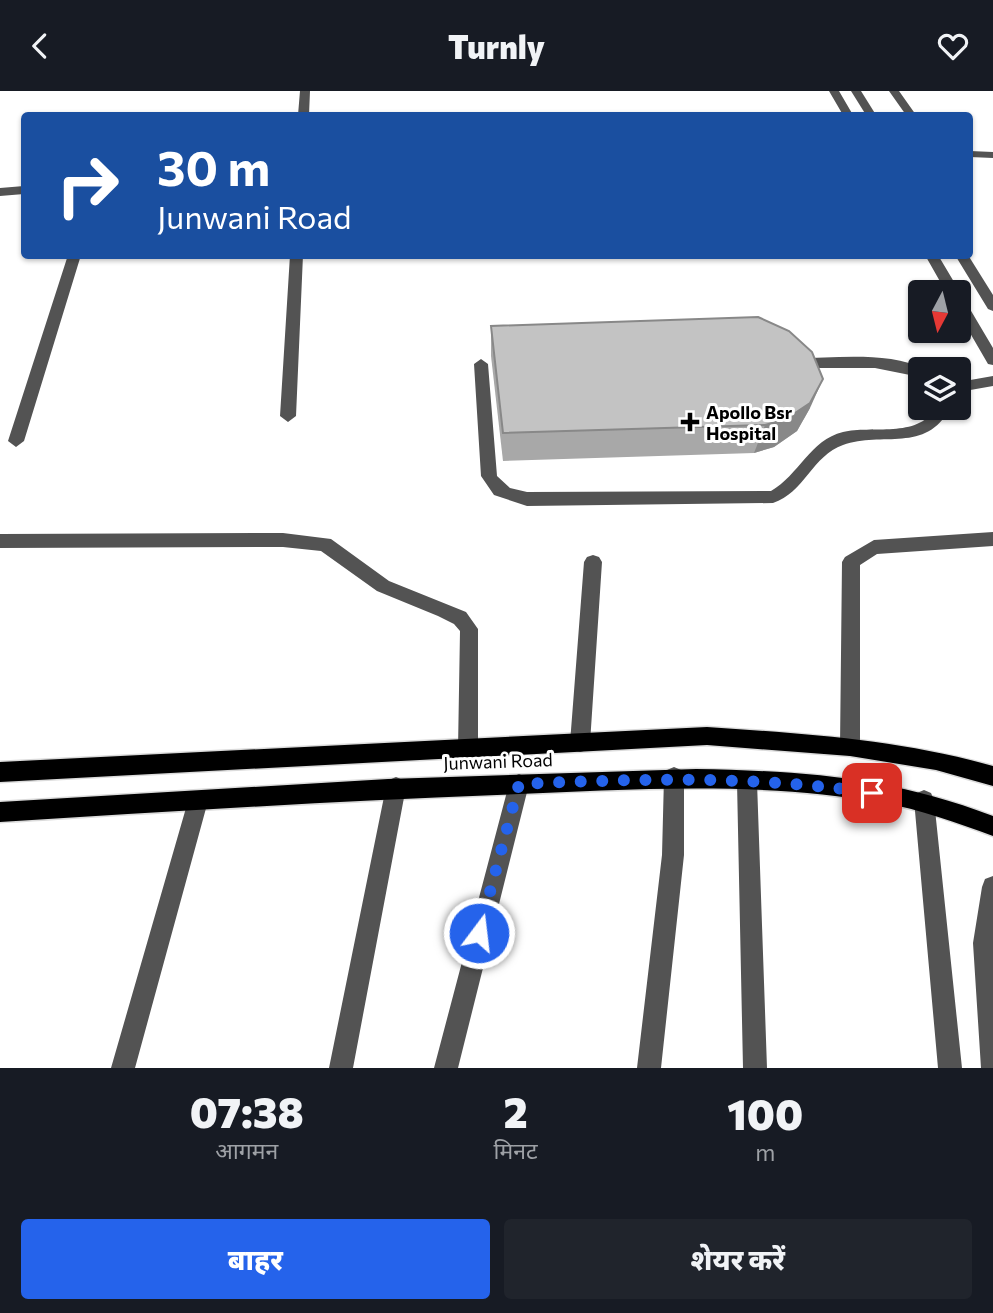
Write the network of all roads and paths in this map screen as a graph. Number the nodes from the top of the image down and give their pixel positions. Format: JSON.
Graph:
{"nodes":[{"id":1,"x":305,"y":91,"type":"edge"},
{"id":2,"x":834,"y":91,"type":"edge"},
{"id":3,"x":856,"y":91,"type":"edge"},
{"id":4,"x":894,"y":91,"type":"edge"},
{"id":5,"x":304,"y":112,"type":"edge"},
{"id":6,"x":846,"y":112,"type":"edge"},
{"id":7,"x":869,"y":112,"type":"edge"},
{"id":8,"x":909,"y":112,"type":"edge"},
{"id":9,"x":973,"y":154,"type":"edge"},
{"id":10,"x":993,"y":155,"type":"edge"},
{"id":11,"x":21,"y":190,"type":"edge"},
{"id":12,"x":0,"y":192,"type":"edge"},
{"id":13,"x":74,"y":259,"type":"edge"},
{"id":14,"x":296,"y":259,"type":"edge"},
{"id":15,"x":933,"y":259,"type":"edge"},
{"id":16,"x":964,"y":259,"type":"edge"},
{"id":17,"x":946,"y":280,"type":"edge"},
{"id":18,"x":993,"y":306,"type":"edge"},
{"id":19,"x":971,"y":322,"type":"edge"},
{"id":20,"x":993,"y":360,"type":"edge"},
{"id":21,"x":791,"y":363,"type":"edge"},
{"id":22,"x":481,"y":364,"type":"dead end"},
{"id":23,"x":908,"y":367,"type":"edge"},
{"id":24,"x":993,"y":381,"type":"edge"},
{"id":25,"x":971,"y":385,"type":"edge"},
{"id":26,"x":288,"y":416,"type":"dead end"},
{"id":27,"x":933,"y":420,"type":"edge"},
{"id":28,"x":16,"y":441,"type":"dead end"},
{"id":29,"x":993,"y":539,"type":"edge"},
{"id":30,"x":0,"y":541,"type":"edge"},
{"id":31,"x":593,"y":562,"type":"dead end"},
{"id":32,"x":580,"y":743,"type":"junction"},
{"id":33,"x":850,"y":746,"type":"junction"},
{"id":34,"x":468,"y":749,"type":"junction"},
{"id":35,"x":0,"y":772,"type":"edge"},
{"id":36,"x":993,"y":776,"type":"edge"},
{"id":37,"x":674,"y":777,"type":"junction"},
{"id":38,"x":747,"y":782,"type":"junction"},
{"id":39,"x":519,"y":784,"type":"junction"},
{"id":40,"x":396,"y":787,"type":"junction"},
{"id":41,"x":924,"y":800,"type":"junction"},
{"id":42,"x":198,"y":801,"type":"junction"},
{"id":43,"x":0,"y":812,"type":"edge"},
{"id":44,"x":993,"y":826,"type":"edge"},
{"id":45,"x":993,"y":887,"type":"edge"},
{"id":46,"x":123,"y":1068,"type":"edge"},
{"id":47,"x":341,"y":1068,"type":"edge"},
{"id":48,"x":446,"y":1068,"type":"edge"},
{"id":49,"x":649,"y":1068,"type":"edge"},
{"id":50,"x":755,"y":1068,"type":"edge"},
{"id":51,"x":950,"y":1068,"type":"edge"},
{"id":52,"x":993,"y":1068,"type":"edge"}],
"edges":[{"from":1,"to":5,"type":"street"},
{"from":2,"to":6,"type":"street"},
{"from":3,"to":7,"type":"street"},
{"from":4,"to":8,"type":"street"},
{"from":9,"to":10,"type":"street"},
{"from":11,"to":12,"type":"street"},
{"from":13,"to":28,"type":"street"},
{"from":14,"to":26,"type":"street"},
{"from":15,"to":17,"type":"street"},
{"from":16,"to":18,"type":"street"},
{"from":19,"to":20,"type":"street"},
{"from":21,"to":23,"type":"street"},
{"from":22,"to":27,"type":"street"},
{"from":24,"to":25,"type":"street"},
{"from":29,"to":33,"type":"street"},
{"from":30,"to":34,"type":"street"},
{"from":31,"to":32,"type":"street"},
{"from":32,"to":33,"type":"main road","name":"Junwani Road"},
{"from":32,"to":34,"type":"main road","name":"Junwani Road"},
{"from":33,"to":36,"type":"main road","name":"Junwani Road"},
{"from":34,"to":35,"type":"main road","name":"Junwani Road"},
{"from":37,"to":38,"type":"main road","name":"Junwani Road"},
{"from":37,"to":39,"type":"main road","name":"Junwani Road"},
{"from":37,"to":49,"type":"street"},
{"from":38,"to":41,"type":"main road","name":"Junwani Road"},
{"from":38,"to":50,"type":"street"},
{"from":39,"to":40,"type":"main road","name":"Junwani Road"},
{"from":39,"to":48,"type":"street"},
{"from":40,"to":42,"type":"main road","name":"Junwani Road"},
{"from":40,"to":47,"type":"street"},
{"from":41,"to":44,"type":"main road","name":"Junwani Road"},
{"from":41,"to":51,"type":"street"},
{"from":42,"to":43,"type":"main road","name":"Junwani Road"},
{"from":42,"to":46,"type":"street"},
{"from":45,"to":52,"type":"street"}]}
